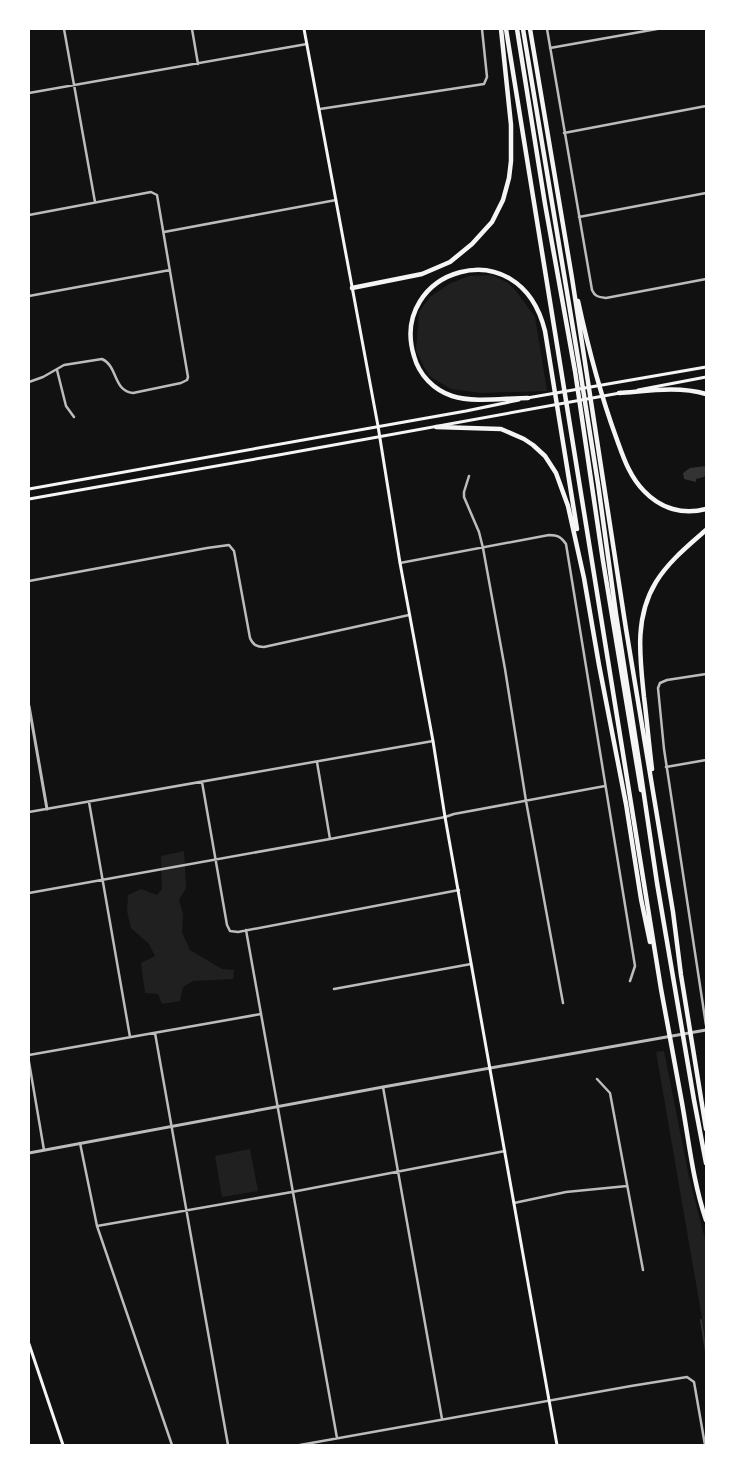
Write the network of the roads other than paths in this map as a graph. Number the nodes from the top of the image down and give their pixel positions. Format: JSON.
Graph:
{"nodes":[{"id":1,"x":64,"y":29,"type":"edge"},
{"id":2,"x":192,"y":29,"type":"edge"},
{"id":3,"x":304,"y":29,"type":"edge"},
{"id":4,"x":482,"y":29,"type":"edge"},
{"id":5,"x":501,"y":29,"type":"edge"},
{"id":6,"x":506,"y":29,"type":"edge"},
{"id":7,"x":517,"y":29,"type":"edge"},
{"id":8,"x":522,"y":29,"type":"edge"},
{"id":9,"x":530,"y":29,"type":"edge"},
{"id":10,"x":547,"y":29,"type":"edge"},
{"id":11,"x":657,"y":29,"type":"edge"},
{"id":12,"x":640,"y":30,"type":"edge"},
{"id":13,"x":307,"y":44,"type":"junction"},
{"id":14,"x":550,"y":48,"type":"junction"},
{"id":15,"x":198,"y":64,"type":"junction"},
{"id":16,"x":74,"y":85,"type":"junction"},
{"id":17,"x":29,"y":93,"type":"edge"},
{"id":18,"x":706,"y":106,"type":"edge"},
{"id":19,"x":320,"y":109,"type":"junction"},
{"id":20,"x":564,"y":132,"type":"junction"},
{"id":21,"x":706,"y":193,"type":"edge"},
{"id":22,"x":336,"y":200,"type":"junction"},
{"id":23,"x":95,"y":202,"type":"junction"},
{"id":24,"x":29,"y":214,"type":"edge"},
{"id":25,"x":579,"y":217,"type":"junction"},
{"id":26,"x":164,"y":232,"type":"junction"},
{"id":27,"x":170,"y":270,"type":"junction"},
{"id":28,"x":572,"y":278,"type":"junction"},
{"id":29,"x":706,"y":279,"type":"edge"},
{"id":30,"x":352,"y":288,"type":"junction"},
{"id":31,"x":29,"y":296,"type":"edge"},
{"id":32,"x":706,"y":367,"type":"edge"},
{"id":33,"x":57,"y":370,"type":"junction"},
{"id":34,"x":706,"y":377,"type":"edge"},
{"id":35,"x":29,"y":382,"type":"edge"},
{"id":36,"x":619,"y":393,"type":"junction"},
{"id":37,"x":706,"y":394,"type":"edge"},
{"id":38,"x":528,"y":398,"type":"junction"},
{"id":39,"x":74,"y":417,"type":"dead end"},
{"id":40,"x":378,"y":426,"type":"junction"},
{"id":41,"x":436,"y":427,"type":"junction"},
{"id":42,"x":380,"y":437,"type":"junction"},
{"id":43,"x":469,"y":476,"type":"dead end"},
{"id":44,"x":29,"y":489,"type":"edge"},
{"id":45,"x":29,"y":499,"type":"edge"},
{"id":46,"x":706,"y":509,"type":"edge"},
{"id":47,"x":706,"y":530,"type":"edge"},
{"id":48,"x":483,"y":548,"type":"junction"},
{"id":49,"x":400,"y":563,"type":"junction"},
{"id":50,"x":584,"y":578,"type":"junction"},
{"id":51,"x":29,"y":581,"type":"edge"},
{"id":52,"x":409,"y":615,"type":"junction"},
{"id":53,"x":706,"y":674,"type":"edge"},
{"id":54,"x":29,"y":706,"type":"edge"},
{"id":55,"x":433,"y":741,"type":"junction"},
{"id":56,"x":706,"y":760,"type":"edge"},
{"id":57,"x":316,"y":761,"type":"junction"},
{"id":58,"x":666,"y":766,"type":"junction"},
{"id":59,"x":202,"y":782,"type":"junction"},
{"id":60,"x":605,"y":786,"type":"junction"},
{"id":61,"x":655,"y":798,"type":"junction"},
{"id":62,"x":526,"y":801,"type":"junction"},
{"id":63,"x":89,"y":802,"type":"junction"},
{"id":64,"x":47,"y":809,"type":"junction"},
{"id":65,"x":29,"y":812,"type":"edge"},
{"id":66,"x":445,"y":817,"type":"junction"},
{"id":67,"x":648,"y":828,"type":"junction"},
{"id":68,"x":330,"y":839,"type":"junction"},
{"id":69,"x":215,"y":860,"type":"junction"},
{"id":70,"x":102,"y":880,"type":"junction"},
{"id":71,"x":459,"y":890,"type":"junction"},
{"id":72,"x":29,"y":893,"type":"edge"},
{"id":73,"x":246,"y":930,"type":"junction"},
{"id":74,"x":471,"y":964,"type":"junction"},
{"id":75,"x":630,"y":981,"type":"dead end"},
{"id":76,"x":334,"y":989,"type":"dead end"},
{"id":77,"x":660,"y":989,"type":"junction"},
{"id":78,"x":706,"y":993,"type":"edge"},
{"id":79,"x":702,"y":994,"type":"junction"},
{"id":80,"x":563,"y":1003,"type":"dead end"},
{"id":81,"x":261,"y":1014,"type":"junction"},
{"id":82,"x":706,"y":1025,"type":"edge"},
{"id":83,"x":706,"y":1030,"type":"edge"},
{"id":84,"x":155,"y":1033,"type":"junction"},
{"id":85,"x":130,"y":1037,"type":"junction"},
{"id":86,"x":29,"y":1055,"type":"edge"},
{"id":87,"x":29,"y":1062,"type":"edge"},
{"id":88,"x":490,"y":1068,"type":"junction"},
{"id":89,"x":596,"y":1079,"type":"dead end"},
{"id":90,"x":383,"y":1087,"type":"junction"},
{"id":91,"x":278,"y":1107,"type":"junction"},
{"id":92,"x":172,"y":1126,"type":"junction"},
{"id":93,"x":706,"y":1129,"type":"edge"},
{"id":94,"x":80,"y":1143,"type":"junction"},
{"id":95,"x":44,"y":1150,"type":"junction"},
{"id":96,"x":505,"y":1151,"type":"junction"},
{"id":97,"x":29,"y":1153,"type":"edge"},
{"id":98,"x":706,"y":1163,"type":"edge"},
{"id":99,"x":399,"y":1171,"type":"junction"},
{"id":100,"x":627,"y":1186,"type":"junction"},
{"id":101,"x":292,"y":1192,"type":"junction"},
{"id":102,"x":514,"y":1202,"type":"junction"},
{"id":103,"x":186,"y":1210,"type":"junction"},
{"id":104,"x":706,"y":1220,"type":"edge"},
{"id":105,"x":97,"y":1226,"type":"junction"},
{"id":106,"x":643,"y":1270,"type":"dead end"},
{"id":107,"x":29,"y":1344,"type":"edge"},
{"id":108,"x":549,"y":1401,"type":"junction"},
{"id":109,"x":442,"y":1419,"type":"junction"},
{"id":110,"x":337,"y":1438,"type":"junction"},
{"id":111,"x":64,"y":1445,"type":"edge"},
{"id":112,"x":172,"y":1445,"type":"edge"},
{"id":113,"x":228,"y":1445,"type":"edge"},
{"id":114,"x":300,"y":1445,"type":"edge"},
{"id":115,"x":557,"y":1445,"type":"edge"},
{"id":116,"x":705,"y":1445,"type":"edge"}],
"edges":[{"from":1,"to":16,"type":"street"},
{"from":2,"to":15,"type":"street"},
{"from":3,"to":13,"type":"main road"},
{"from":4,"to":19,"type":"street"},
{"from":5,"to":30,"type":"highway"},
{"from":6,"to":77,"type":"highway"},
{"from":7,"to":67,"type":"highway"},
{"from":8,"to":67,"type":"highway"},
{"from":9,"to":28,"type":"highway"},
{"from":10,"to":14,"type":"street"},
{"from":11,"to":12,"type":"street"},
{"from":12,"to":14,"type":"street"},
{"from":13,"to":15,"type":"street"},
{"from":13,"to":19,"type":"main road"},
{"from":14,"to":20,"type":"street"},
{"from":15,"to":16,"type":"street"},
{"from":16,"to":17,"type":"street"},
{"from":16,"to":23,"type":"street"},
{"from":18,"to":20,"type":"street"},
{"from":19,"to":22,"type":"main road"},
{"from":20,"to":25,"type":"street"},
{"from":21,"to":25,"type":"street"},
{"from":22,"to":26,"type":"street"},
{"from":22,"to":30,"type":"main road"},
{"from":23,"to":24,"type":"street"},
{"from":23,"to":26,"type":"street"},
{"from":25,"to":29,"type":"street"},
{"from":26,"to":27,"type":"street"},
{"from":27,"to":31,"type":"street"},
{"from":27,"to":33,"type":"street"},
{"from":28,"to":46,"type":"highway"},
{"from":28,"to":61,"type":"highway"},
{"from":30,"to":40,"type":"main road"},
{"from":32,"to":38,"type":"main road"},
{"from":33,"to":35,"type":"street"},
{"from":33,"to":39,"type":"street"},
{"from":34,"to":36,"type":"main road"},
{"from":36,"to":37,"type":"highway"},
{"from":36,"to":41,"type":"main road"},
{"from":38,"to":40,"type":"main road"},
{"from":38,"to":50,"type":"highway"},
{"from":40,"to":42,"type":"main road"},
{"from":40,"to":44,"type":"main road"},
{"from":41,"to":42,"type":"main road"},
{"from":41,"to":50,"type":"highway"},
{"from":42,"to":45,"type":"main road"},
{"from":42,"to":49,"type":"main road"},
{"from":43,"to":48,"type":"street"},
{"from":47,"to":61,"type":"highway"},
{"from":48,"to":49,"type":"street"},
{"from":48,"to":60,"type":"street"},
{"from":48,"to":62,"type":"street"},
{"from":49,"to":52,"type":"main road"},
{"from":50,"to":77,"type":"highway"},
{"from":51,"to":52,"type":"street"},
{"from":52,"to":55,"type":"main road"},
{"from":53,"to":58,"type":"street"},
{"from":54,"to":64,"type":"street"},
{"from":55,"to":57,"type":"street"},
{"from":55,"to":66,"type":"main road"},
{"from":56,"to":58,"type":"street"},
{"from":57,"to":59,"type":"street"},
{"from":57,"to":68,"type":"street"},
{"from":58,"to":79,"type":"street"},
{"from":59,"to":63,"type":"street"},
{"from":59,"to":69,"type":"street"},
{"from":60,"to":62,"type":"street"},
{"from":60,"to":75,"type":"street"},
{"from":61,"to":93,"type":"highway"},
{"from":62,"to":66,"type":"street"},
{"from":62,"to":80,"type":"street"},
{"from":63,"to":64,"type":"street"},
{"from":63,"to":70,"type":"street"},
{"from":64,"to":65,"type":"street"},
{"from":66,"to":68,"type":"street"},
{"from":66,"to":71,"type":"main road"},
{"from":67,"to":98,"type":"highway"},
{"from":68,"to":69,"type":"street"},
{"from":69,"to":70,"type":"street"},
{"from":69,"to":73,"type":"street"},
{"from":70,"to":72,"type":"street"},
{"from":70,"to":85,"type":"street"},
{"from":71,"to":73,"type":"street"},
{"from":71,"to":74,"type":"main road"},
{"from":73,"to":81,"type":"street"},
{"from":74,"to":76,"type":"street"},
{"from":74,"to":88,"type":"main road"},
{"from":77,"to":104,"type":"highway"},
{"from":78,"to":79,"type":"street"},
{"from":79,"to":82,"type":"street"},
{"from":81,"to":84,"type":"street"},
{"from":81,"to":91,"type":"street"},
{"from":83,"to":88,"type":"street"},
{"from":84,"to":85,"type":"street"},
{"from":84,"to":92,"type":"street"},
{"from":85,"to":86,"type":"street"},
{"from":87,"to":95,"type":"street"},
{"from":88,"to":90,"type":"street"},
{"from":88,"to":96,"type":"main road"},
{"from":89,"to":100,"type":"street"},
{"from":90,"to":91,"type":"street"},
{"from":90,"to":99,"type":"street"},
{"from":91,"to":92,"type":"street"},
{"from":91,"to":101,"type":"street"},
{"from":92,"to":94,"type":"street"},
{"from":92,"to":103,"type":"street"},
{"from":94,"to":95,"type":"street"},
{"from":94,"to":105,"type":"street"},
{"from":95,"to":97,"type":"street"},
{"from":96,"to":99,"type":"street"},
{"from":96,"to":102,"type":"main road"},
{"from":99,"to":101,"type":"street"},
{"from":99,"to":109,"type":"street"},
{"from":100,"to":102,"type":"street"},
{"from":100,"to":106,"type":"street"},
{"from":101,"to":103,"type":"street"},
{"from":101,"to":110,"type":"street"},
{"from":102,"to":108,"type":"main road"},
{"from":103,"to":105,"type":"street"},
{"from":103,"to":113,"type":"street"},
{"from":105,"to":112,"type":"street"},
{"from":107,"to":111,"type":"main road"},
{"from":108,"to":109,"type":"street"},
{"from":108,"to":115,"type":"main road"},
{"from":108,"to":116,"type":"street"},
{"from":109,"to":110,"type":"street"},
{"from":110,"to":114,"type":"street"}]}
